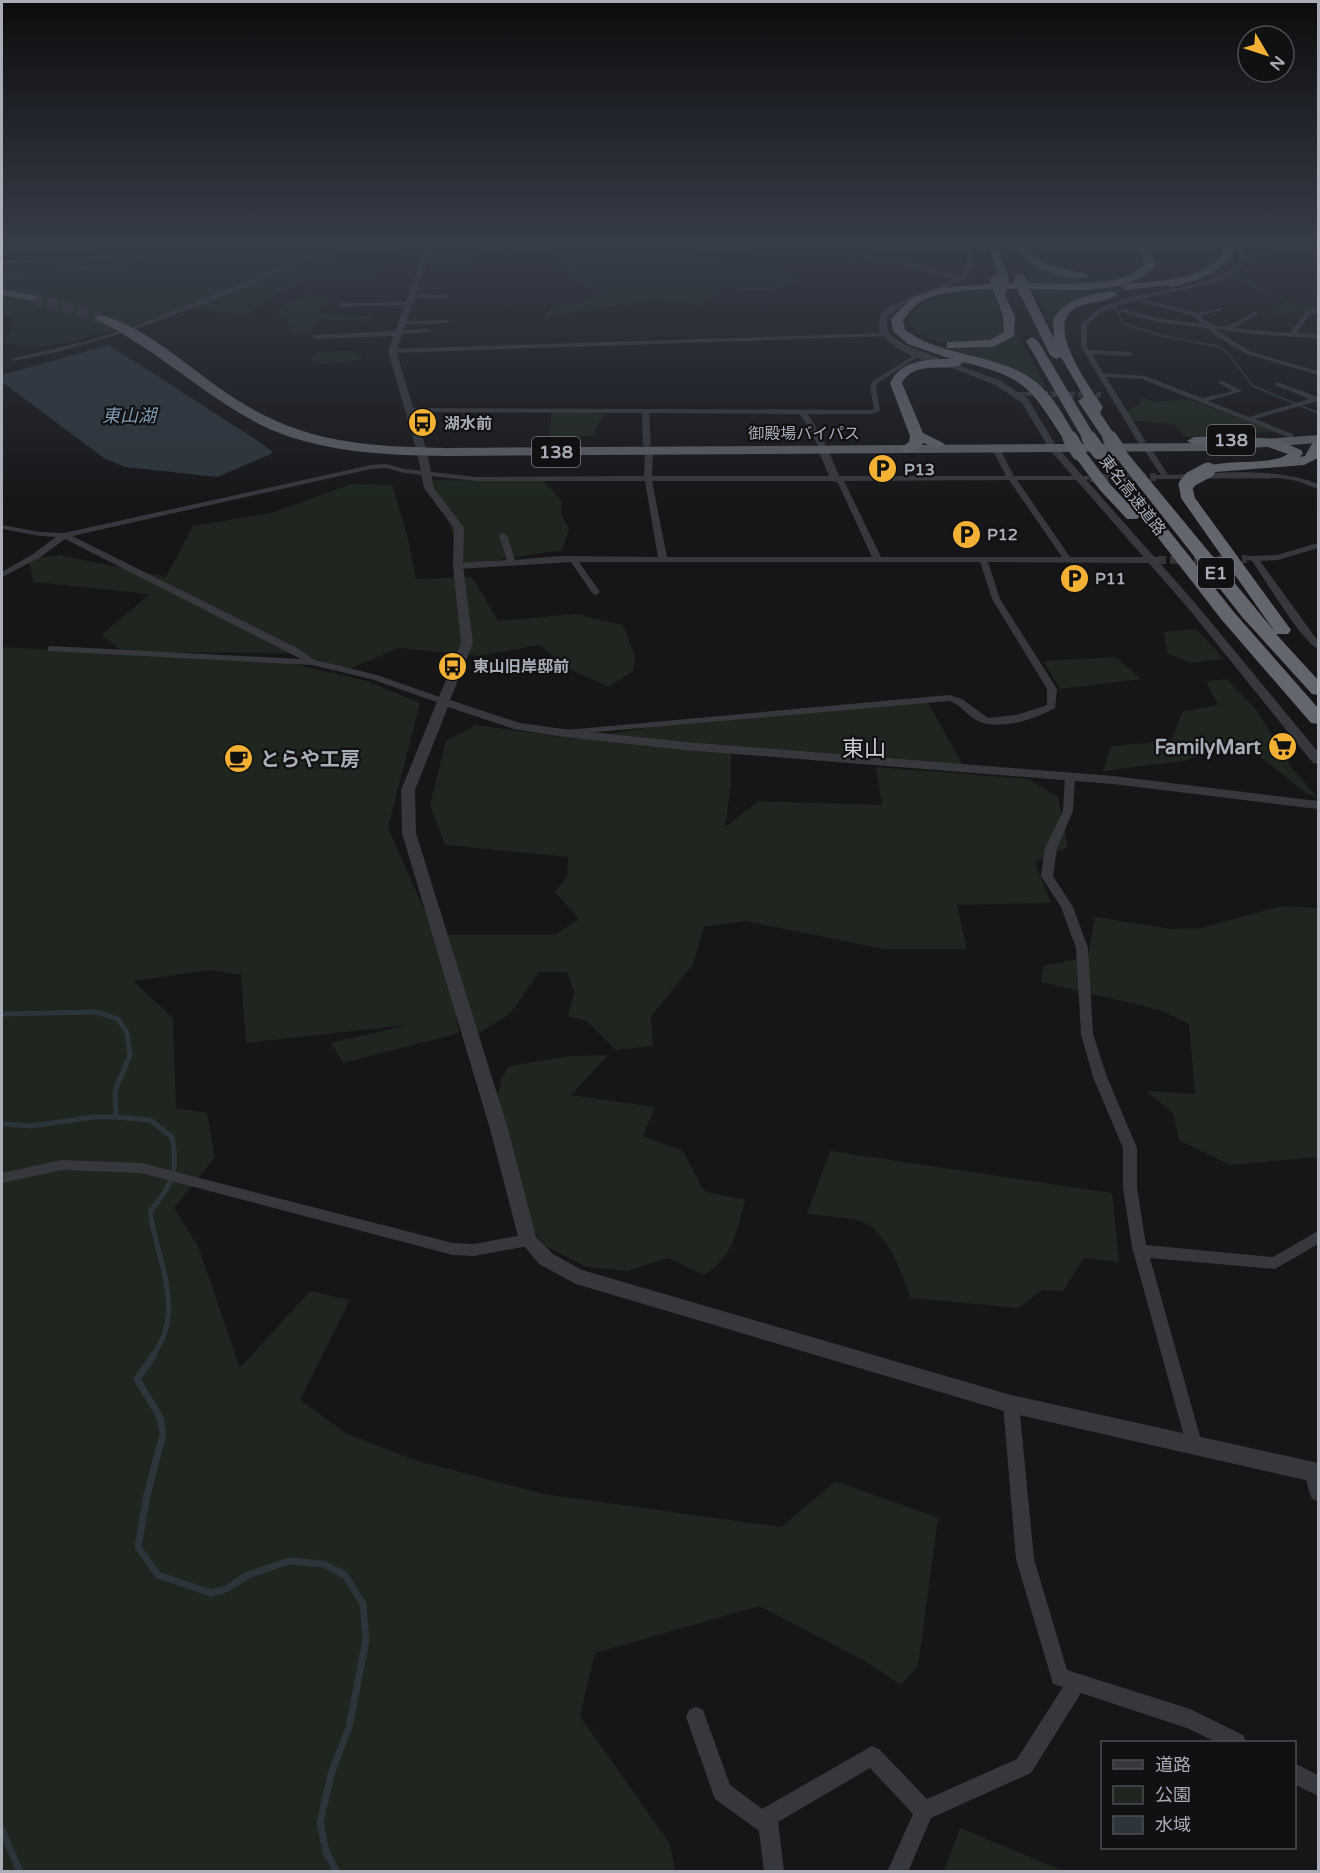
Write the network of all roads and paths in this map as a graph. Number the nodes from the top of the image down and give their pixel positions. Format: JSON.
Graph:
{"nodes":[{"id":1,"x":125,"y":330,"type":"edge"},
{"id":2,"x":132,"y":330,"type":"edge"},
{"id":3,"x":393,"y":330,"type":"edge"},
{"id":4,"x":398,"y":330,"type":"edge"},
{"id":5,"x":410,"y":330,"type":"edge"},
{"id":6,"x":883,"y":330,"type":"edge"},
{"id":7,"x":899,"y":330,"type":"edge"},
{"id":8,"x":910,"y":330,"type":"edge"},
{"id":9,"x":1010,"y":330,"type":"edge"},
{"id":10,"x":1027,"y":330,"type":"edge"},
{"id":11,"x":1044,"y":330,"type":"edge"},
{"id":12,"x":1059,"y":330,"type":"edge"},
{"id":13,"x":1082,"y":330,"type":"edge"},
{"id":14,"x":1214,"y":330,"type":"edge"},
{"id":15,"x":1251,"y":330,"type":"edge"},
{"id":16,"x":1295,"y":330,"type":"edge"},
{"id":17,"x":428,"y":331,"type":"dead end"},
{"id":18,"x":128,"y":332,"type":"junction"},
{"id":19,"x":886,"y":335,"type":"junction"},
{"id":20,"x":1292,"y":335,"type":"junction"},
{"id":21,"x":1318,"y":336,"type":"edge"},
{"id":22,"x":315,"y":337,"type":"dead end"},
{"id":23,"x":392,"y":351,"type":"junction"},
{"id":24,"x":1087,"y":352,"type":"junction"},
{"id":25,"x":918,"y":354,"type":"junction"},
{"id":26,"x":1130,"y":354,"type":"dead end"},
{"id":27,"x":14,"y":359,"type":"dead end"},
{"id":28,"x":936,"y":360,"type":"dead end"},
{"id":29,"x":953,"y":365,"type":"dead end"},
{"id":30,"x":1012,"y":373,"type":"junction"},
{"id":31,"x":1318,"y":373,"type":"edge"},
{"id":32,"x":1101,"y":375,"type":"junction"},
{"id":33,"x":1220,"y":382,"type":"dead end"},
{"id":34,"x":1277,"y":384,"type":"dead end"},
{"id":35,"x":1017,"y":394,"type":"junction"},
{"id":36,"x":1030,"y":394,"type":"tunnel mouth"},
{"id":37,"x":1101,"y":395,"type":"tunnel mouth"},
{"id":38,"x":1112,"y":395,"type":"junction"},
{"id":39,"x":1318,"y":399,"type":"edge"},
{"id":40,"x":1203,"y":400,"type":"junction"},
{"id":41,"x":1268,"y":403,"type":"dead end"},
{"id":42,"x":1283,"y":408,"type":"junction"},
{"id":43,"x":408,"y":410,"type":"junction"},
{"id":44,"x":645,"y":411,"type":"junction"},
{"id":45,"x":803,"y":412,"type":"junction"},
{"id":46,"x":1093,"y":413,"type":"junction"},
{"id":47,"x":1248,"y":418,"type":"junction"},
{"id":48,"x":1318,"y":432,"type":"edge"},
{"id":49,"x":1284,"y":439,"type":"junction"},
{"id":50,"x":1318,"y":439,"type":"edge"},
{"id":51,"x":1194,"y":441,"type":"joint"},
{"id":52,"x":913,"y":443,"type":"junction"},
{"id":53,"x":938,"y":444,"type":"joint"},
{"id":54,"x":1144,"y":445,"type":"junction"},
{"id":55,"x":1318,"y":445,"type":"edge"},
{"id":56,"x":1051,"y":446,"type":"junction"},
{"id":57,"x":823,"y":447,"type":"junction"},
{"id":58,"x":648,"y":448,"type":"junction"},
{"id":59,"x":421,"y":449,"type":"junction"},
{"id":60,"x":996,"y":449,"type":"junction"},
{"id":61,"x":1262,"y":464,"type":"junction"},
{"id":62,"x":426,"y":474,"type":"junction"},
{"id":63,"x":1156,"y":477,"type":"tunnel mouth"},
{"id":64,"x":1166,"y":477,"type":"junction"},
{"id":65,"x":648,"y":478,"type":"junction"},
{"id":66,"x":835,"y":478,"type":"junction"},
{"id":67,"x":1011,"y":478,"type":"junction"},
{"id":68,"x":1082,"y":478,"type":"junction"},
{"id":69,"x":1318,"y":487,"type":"edge"},
{"id":70,"x":2,"y":527,"type":"edge"},
{"id":71,"x":64,"y":535,"type":"junction"},
{"id":72,"x":503,"y":535,"type":"dead end"},
{"id":73,"x":1318,"y":544,"type":"edge"},
{"id":74,"x":573,"y":559,"type":"junction"},
{"id":75,"x":663,"y":560,"type":"junction"},
{"id":76,"x":878,"y":560,"type":"junction"},
{"id":77,"x":983,"y":560,"type":"junction"},
{"id":78,"x":1068,"y":560,"type":"junction"},
{"id":79,"x":1155,"y":560,"type":"junction"},
{"id":80,"x":512,"y":562,"type":"junction"},
{"id":81,"x":458,"y":566,"type":"junction"},
{"id":82,"x":2,"y":574,"type":"edge"},
{"id":83,"x":597,"y":592,"type":"dead end"},
{"id":84,"x":1227,"y":615,"type":"junction"},
{"id":85,"x":1318,"y":646,"type":"edge"},
{"id":86,"x":51,"y":649,"type":"dead end"},
{"id":87,"x":312,"y":663,"type":"junction"},
{"id":88,"x":1318,"y":675,"type":"edge"},
{"id":89,"x":1318,"y":690,"type":"edge"},
{"id":90,"x":445,"y":702,"type":"junction"},
{"id":91,"x":1318,"y":719,"type":"edge"},
{"id":92,"x":564,"y":733,"type":"junction"},
{"id":93,"x":1318,"y":760,"type":"edge"},
{"id":94,"x":1070,"y":777,"type":"junction"},
{"id":95,"x":1318,"y":805,"type":"edge"},
{"id":96,"x":2,"y":1178,"type":"edge"},
{"id":97,"x":1318,"y":1237,"type":"edge"},
{"id":98,"x":528,"y":1240,"type":"junction"},
{"id":99,"x":1141,"y":1251,"type":"junction"},
{"id":100,"x":1011,"y":1404,"type":"junction"},
{"id":101,"x":1195,"y":1447,"type":"junction"},
{"id":102,"x":1316,"y":1473,"type":"edge"},
{"id":103,"x":1318,"y":1493,"type":"edge"},
{"id":104,"x":1077,"y":1683,"type":"junction"},
{"id":105,"x":696,"y":1717,"type":"dead end"},
{"id":106,"x":1232,"y":1741,"type":"edge"},
{"id":107,"x":1296,"y":1774,"type":"edge"},
{"id":108,"x":1318,"y":1786,"type":"edge"},
{"id":109,"x":924,"y":1811,"type":"junction"},
{"id":110,"x":768,"y":1825,"type":"junction"},
{"id":111,"x":774,"y":1872,"type":"edge"},
{"id":112,"x":897,"y":1872,"type":"edge"}],
"edges":[{"from":1,"to":18,"type":"highway","name":"御殿場バイパス","number":"138"},
{"from":2,"to":18,"type":"street"},
{"from":3,"to":22,"type":"street"},
{"from":4,"to":23,"type":"street"},
{"from":5,"to":17,"type":"street"},
{"from":6,"to":19,"type":"street"},
{"from":7,"to":30,"type":"highway"},
{"from":8,"to":9,"type":"highway"},
{"from":10,"to":84,"type":"highway","name":"東名高速道路","number":"E1","bridge":true},
{"from":11,"to":46,"type":"highway","name":"東名高速道路","number":"E1"},
{"from":12,"to":46,"type":"highway"},
{"from":13,"to":24,"type":"street"},
{"from":14,"to":31,"type":"street"},
{"from":15,"to":20,"type":"street"},
{"from":16,"to":20,"type":"street"},
{"from":18,"to":27,"type":"street"},
{"from":18,"to":59,"type":"highway","name":"御殿場バイパス","number":"138"},
{"from":19,"to":23,"type":"street"},
{"from":19,"to":25,"type":"street"},
{"from":20,"to":21,"type":"street"},
{"from":23,"to":43,"type":"street"},
{"from":24,"to":26,"type":"street"},
{"from":24,"to":32,"type":"street"},
{"from":25,"to":28,"type":"street"},
{"from":25,"to":45,"type":"street"},
{"from":29,"to":35,"type":"street"},
{"from":30,"to":52,"type":"highway"},
{"from":30,"to":84,"type":"highway","bridge":true},
{"from":32,"to":38,"type":"street"},
{"from":32,"to":40,"type":"street"},
{"from":33,"to":40,"type":"street"},
{"from":34,"to":39,"type":"street"},
{"from":35,"to":36,"type":"street"},
{"from":35,"to":56,"type":"street"},
{"from":37,"to":38,"type":"street"},
{"from":38,"to":54,"type":"street"},
{"from":39,"to":42,"type":"street"},
{"from":40,"to":47,"type":"street"},
{"from":41,"to":42,"type":"street"},
{"from":42,"to":47,"type":"street"},
{"from":43,"to":44,"type":"street"},
{"from":43,"to":59,"type":"street"},
{"from":44,"to":45,"type":"street"},
{"from":44,"to":58,"type":"street"},
{"from":45,"to":57,"type":"street"},
{"from":46,"to":89,"type":"highway","name":"東名高速道路","number":"E1"},
{"from":47,"to":49,"type":"street"},
{"from":48,"to":49,"type":"highway","name":"御殿場バイパス","number":"138"},
{"from":49,"to":50,"type":"highway","name":"御殿場バイパス","number":"138"},
{"from":49,"to":51,"type":"highway"},
{"from":49,"to":54,"type":"highway","name":"御殿場バイパス","number":"138"},
{"from":49,"to":61,"type":"highway"},
{"from":51,"to":54,"type":"highway","name":"御殿場バイパス","number":"138"},
{"from":52,"to":53,"type":"highway"},
{"from":52,"to":57,"type":"highway","name":"御殿場バイパス","number":"138"},
{"from":52,"to":60,"type":"highway","name":"御殿場バイパス","number":"138"},
{"from":53,"to":56,"type":"highway","name":"御殿場バイパス","number":"138"},
{"from":54,"to":56,"type":"highway","name":"御殿場バイパス","number":"138"},
{"from":54,"to":64,"type":"street"},
{"from":55,"to":61,"type":"highway"},
{"from":56,"to":60,"type":"highway","name":"御殿場バイパス","number":"138"},
{"from":56,"to":68,"type":"street"},
{"from":57,"to":58,"type":"highway","name":"御殿場バイパス","number":"138"},
{"from":57,"to":66,"type":"street"},
{"from":58,"to":59,"type":"highway","name":"御殿場バイパス","number":"138"},
{"from":58,"to":65,"type":"street"},
{"from":59,"to":62,"type":"street"},
{"from":60,"to":67,"type":"street"},
{"from":61,"to":88,"type":"highway","bridge":true},
{"from":62,"to":65,"type":"street"},
{"from":62,"to":71,"type":"street"},
{"from":62,"to":81,"type":"street"},
{"from":63,"to":64,"type":"street"},
{"from":64,"to":69,"type":"street"},
{"from":65,"to":66,"type":"street"},
{"from":65,"to":75,"type":"street"},
{"from":66,"to":67,"type":"street"},
{"from":66,"to":76,"type":"street"},
{"from":67,"to":68,"type":"street"},
{"from":67,"to":78,"type":"street"},
{"from":68,"to":79,"type":"street"},
{"from":70,"to":71,"type":"street"},
{"from":71,"to":82,"type":"street"},
{"from":71,"to":87,"type":"street"},
{"from":72,"to":80,"type":"street"},
{"from":73,"to":85,"type":"street"},
{"from":74,"to":75,"type":"street"},
{"from":74,"to":80,"type":"street"},
{"from":74,"to":83,"type":"street"},
{"from":75,"to":76,"type":"street"},
{"from":76,"to":77,"type":"street"},
{"from":77,"to":78,"type":"street"},
{"from":77,"to":92,"type":"street"},
{"from":78,"to":79,"type":"street"},
{"from":79,"to":93,"type":"street"},
{"from":80,"to":81,"type":"street"},
{"from":81,"to":90,"type":"street"},
{"from":84,"to":91,"type":"highway","name":"東名高速道路","number":"E1"},
{"from":86,"to":87,"type":"street"},
{"from":87,"to":90,"type":"street"},
{"from":90,"to":92,"type":"street"},
{"from":90,"to":98,"type":"street"},
{"from":92,"to":94,"type":"street"},
{"from":94,"to":95,"type":"street"},
{"from":94,"to":99,"type":"street"},
{"from":96,"to":98,"type":"street"},
{"from":97,"to":99,"type":"street"},
{"from":98,"to":100,"type":"street"},
{"from":99,"to":101,"type":"street"},
{"from":100,"to":101,"type":"street"},
{"from":100,"to":104,"type":"street"},
{"from":101,"to":102,"type":"street"},
{"from":102,"to":103,"type":"street"},
{"from":104,"to":106,"type":"street"},
{"from":104,"to":109,"type":"street"},
{"from":105,"to":110,"type":"street"},
{"from":107,"to":108,"type":"street"},
{"from":109,"to":110,"type":"street"},
{"from":109,"to":112,"type":"street"},
{"from":110,"to":111,"type":"street"}]}
